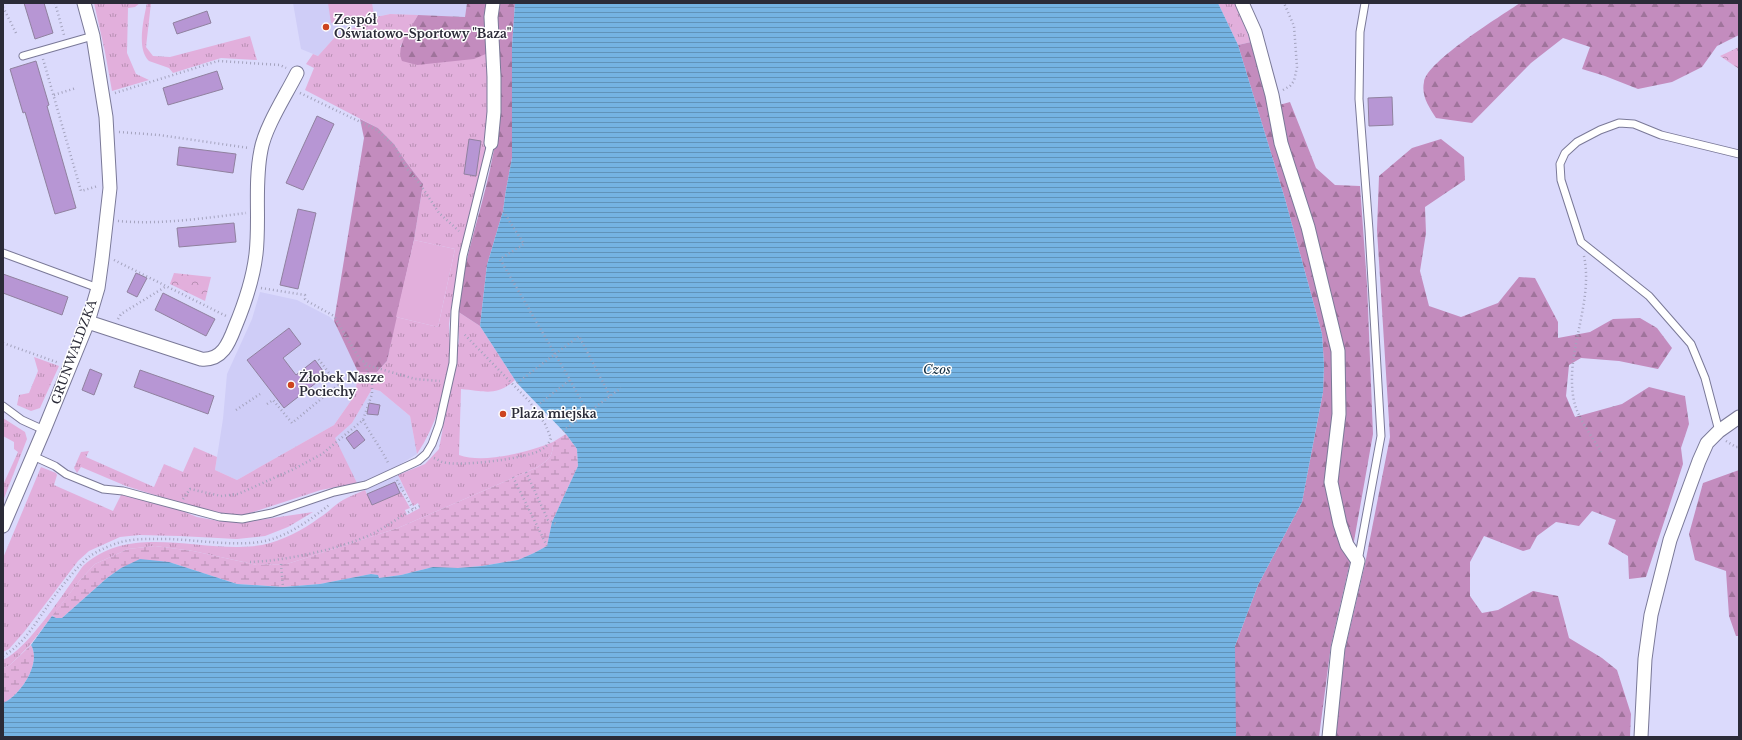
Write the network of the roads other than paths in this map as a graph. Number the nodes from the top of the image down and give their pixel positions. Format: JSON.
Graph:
{"nodes":[{"id":1,"x":84,"y":3,"type":"edge"},
{"id":2,"x":493,"y":3,"type":"edge"},
{"id":3,"x":1242,"y":3,"type":"edge"},
{"id":4,"x":1364,"y":3,"type":"edge"},
{"id":5,"x":93,"y":36,"type":"junction"},
{"id":6,"x":23,"y":56,"type":"dead end"},
{"id":7,"x":297,"y":73,"type":"road end"},
{"id":8,"x":491,"y":143,"type":"joint"},
{"id":9,"x":1739,"y":154,"type":"edge"},
{"id":10,"x":3,"y":253,"type":"edge"},
{"id":11,"x":98,"y":288,"type":"junction"},
{"id":12,"x":88,"y":322,"type":"junction"},
{"id":13,"x":3,"y":406,"type":"edge"},
{"id":14,"x":1739,"y":417,"type":"edge"},
{"id":15,"x":44,"y":430,"type":"junction"},
{"id":16,"x":1719,"y":431,"type":"junction"},
{"id":17,"x":33,"y":456,"type":"junction"},
{"id":18,"x":3,"y":526,"type":"edge"},
{"id":19,"x":1358,"y":561,"type":"junction"},
{"id":20,"x":1329,"y":737,"type":"edge"},
{"id":21,"x":1642,"y":737,"type":"edge"}],
"edges":[{"from":1,"to":5,"type":"street","name":"GRUNWALDZKA"},
{"from":2,"to":8,"type":"street"},
{"from":3,"to":19,"type":"street"},
{"from":4,"to":19,"type":"lane"},
{"from":5,"to":6,"type":"lane"},
{"from":5,"to":11,"type":"street","name":"GRUNWALDZKA"},
{"from":7,"to":12,"type":"street"},
{"from":8,"to":17,"type":"lane"},
{"from":9,"to":16,"type":"lane"},
{"from":10,"to":11,"type":"lane"},
{"from":11,"to":12,"type":"street","name":"GRUNWALDZKA"},
{"from":12,"to":15,"type":"street","name":"GRUNWALDZKA"},
{"from":13,"to":15,"type":"lane"},
{"from":14,"to":16,"type":"street"},
{"from":15,"to":17,"type":"street","name":"GRUNWALDZKA"},
{"from":16,"to":21,"type":"street"},
{"from":17,"to":18,"type":"street","name":"GRUNWALDZKA"},
{"from":19,"to":20,"type":"street"}]}
